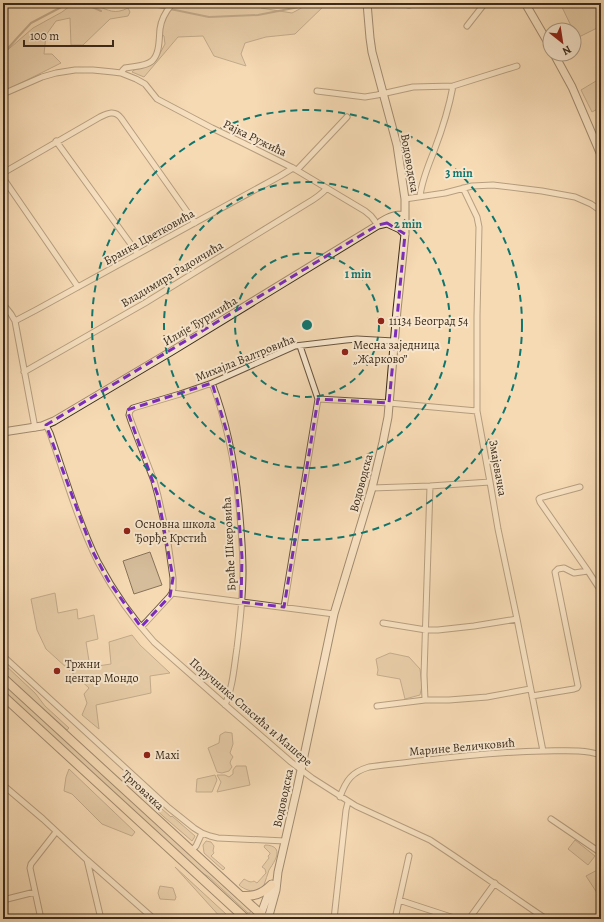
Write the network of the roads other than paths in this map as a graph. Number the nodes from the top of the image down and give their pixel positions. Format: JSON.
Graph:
{"nodes":[{"id":1,"x":14,"y":3,"type":"edge"},
{"id":2,"x":367,"y":3,"type":"edge"},
{"id":3,"x":397,"y":3,"type":"edge"},
{"id":4,"x":420,"y":3,"type":"edge"},
{"id":5,"x":485,"y":3,"type":"edge"},
{"id":6,"x":525,"y":3,"type":"edge"},
{"id":7,"x":172,"y":4,"type":"edge"},
{"id":8,"x":5,"y":6,"type":"dead end"},
{"id":9,"x":467,"y":26,"type":"dead end"},
{"id":10,"x":542,"y":32,"type":"edge"},
{"id":11,"x":558,"y":62,"type":"edge"},
{"id":12,"x":517,"y":66,"type":"dead end"},
{"id":13,"x":121,"y":73,"type":"junction"},
{"id":14,"x":452,"y":86,"type":"junction"},
{"id":15,"x":317,"y":92,"type":"dead end"},
{"id":16,"x":383,"y":93,"type":"junction"},
{"id":17,"x":3,"y":94,"type":"edge"},
{"id":18,"x":347,"y":117,"type":"dead end"},
{"id":19,"x":56,"y":141,"type":"junction"},
{"id":20,"x":601,"y":155,"type":"edge"},
{"id":21,"x":295,"y":169,"type":"junction"},
{"id":22,"x":3,"y":173,"type":"edge"},
{"id":23,"x":3,"y":178,"type":"edge"},
{"id":24,"x":327,"y":188,"type":"junction"},
{"id":25,"x":464,"y":188,"type":"junction"},
{"id":26,"x":420,"y":196,"type":"junction"},
{"id":27,"x":405,"y":199,"type":"junction"},
{"id":28,"x":601,"y":211,"type":"edge"},
{"id":29,"x":405,"y":218,"type":"junction"},
{"id":30,"x":195,"y":223,"type":"junction"},
{"id":31,"x":387,"y":223,"type":"junction"},
{"id":32,"x":378,"y":225,"type":"junction"},
{"id":33,"x":405,"y":234,"type":"junction"},
{"id":34,"x":138,"y":254,"type":"junction"},
{"id":35,"x":78,"y":287,"type":"junction"},
{"id":36,"x":3,"y":304,"type":"edge"},
{"id":37,"x":14,"y":321,"type":"junction"},
{"id":38,"x":394,"y":341,"type":"junction"},
{"id":39,"x":300,"y":346,"type":"junction"},
{"id":40,"x":24,"y":372,"type":"junction"},
{"id":41,"x":212,"y":383,"type":"junction"},
{"id":42,"x":318,"y":399,"type":"junction"},
{"id":43,"x":389,"y":403,"type":"junction"},
{"id":44,"x":477,"y":411,"type":"junction"},
{"id":45,"x":46,"y":425,"type":"junction"},
{"id":46,"x":35,"y":428,"type":"junction"},
{"id":47,"x":3,"y":432,"type":"edge"},
{"id":48,"x":490,"y":482,"type":"junction"},
{"id":49,"x":430,"y":486,"type":"junction"},
{"id":50,"x":580,"y":487,"type":"dead end"},
{"id":51,"x":372,"y":488,"type":"junction"},
{"id":52,"x":588,"y":571,"type":"junction"},
{"id":53,"x":601,"y":591,"type":"edge"},
{"id":54,"x":172,"y":593,"type":"junction"},
{"id":55,"x":241,"y":602,"type":"junction"},
{"id":56,"x":284,"y":607,"type":"junction"},
{"id":57,"x":334,"y":614,"type":"junction"},
{"id":58,"x":517,"y":619,"type":"junction"},
{"id":59,"x":384,"y":623,"type":"dead end"},
{"id":60,"x":141,"y":627,"type":"junction"},
{"id":61,"x":426,"y":630,"type":"junction"},
{"id":62,"x":3,"y":656,"type":"edge"},
{"id":63,"x":3,"y":678,"type":"edge"},
{"id":64,"x":530,"y":689,"type":"junction"},
{"id":65,"x":3,"y":696,"type":"edge"},
{"id":66,"x":532,"y":696,"type":"junction"},
{"id":67,"x":425,"y":700,"type":"junction"},
{"id":68,"x":225,"y":705,"type":"junction"},
{"id":69,"x":377,"y":706,"type":"dead end"},
{"id":70,"x":543,"y":751,"type":"junction"},
{"id":71,"x":601,"y":755,"type":"edge"},
{"id":72,"x":301,"y":770,"type":"junction"},
{"id":73,"x":4,"y":789,"type":"edge"},
{"id":74,"x":340,"y":797,"type":"junction"},
{"id":75,"x":348,"y":802,"type":"junction"},
{"id":76,"x":551,"y":819,"type":"dead end"},
{"id":77,"x":56,"y":832,"type":"junction"},
{"id":78,"x":202,"y":833,"type":"junction"},
{"id":79,"x":285,"y":841,"type":"junction"},
{"id":80,"x":191,"y":851,"type":"junction"},
{"id":81,"x":601,"y":852,"type":"edge"},
{"id":82,"x":409,"y":856,"type":"dead end"},
{"id":83,"x":87,"y":860,"type":"junction"},
{"id":84,"x":278,"y":872,"type":"junction"},
{"id":85,"x":101,"y":873,"type":"junction"},
{"id":86,"x":92,"y":881,"type":"junction"},
{"id":87,"x":494,"y":884,"type":"junction"},
{"id":88,"x":271,"y":885,"type":"junction"},
{"id":89,"x":35,"y":892,"type":"junction"},
{"id":90,"x":241,"y":896,"type":"junction"},
{"id":91,"x":7,"y":899,"type":"dead end"},
{"id":92,"x":399,"y":900,"type":"junction"},
{"id":93,"x":227,"y":902,"type":"junction"},
{"id":94,"x":263,"y":918,"type":"edge"},
{"id":95,"x":41,"y":919,"type":"edge"},
{"id":96,"x":101,"y":919,"type":"edge"},
{"id":97,"x":154,"y":919,"type":"edge"},
{"id":98,"x":237,"y":919,"type":"edge"},
{"id":99,"x":246,"y":919,"type":"edge"},
{"id":100,"x":334,"y":919,"type":"edge"},
{"id":101,"x":395,"y":919,"type":"edge"},
{"id":102,"x":457,"y":919,"type":"edge"},
{"id":103,"x":469,"y":919,"type":"edge"},
{"id":104,"x":546,"y":919,"type":"edge"}],
"edges":[{"from":1,"to":8,"type":"street"},
{"from":2,"to":16,"type":"street","name":"Водоводска"},
{"from":3,"to":4,"type":"street"},
{"from":5,"to":9,"type":"street"},
{"from":6,"to":10,"type":"street"},
{"from":7,"to":13,"type":"street","name":"Рајка Ружића"},
{"from":11,"to":20,"type":"street"},
{"from":12,"to":14,"type":"street"},
{"from":13,"to":17,"type":"street","name":"Рајка Ружића"},
{"from":13,"to":21,"type":"street","name":"Рајка Ружића"},
{"from":14,"to":16,"type":"street"},
{"from":14,"to":26,"type":"street","name":"Водоводска"},
{"from":15,"to":16,"type":"street"},
{"from":16,"to":27,"type":"street","name":"Водоводска"},
{"from":18,"to":21,"type":"street","name":"Бранка Цветковића"},
{"from":19,"to":22,"type":"street"},
{"from":19,"to":30,"type":"street"},
{"from":19,"to":34,"type":"street"},
{"from":21,"to":24,"type":"street","name":"Рајка Ружића"},
{"from":21,"to":30,"type":"street","name":"Бранка Цветковића"},
{"from":23,"to":35,"type":"street"},
{"from":24,"to":32,"type":"street","name":"Рајка Ружића"},
{"from":24,"to":40,"type":"street","name":"Владимира Радоичића"},
{"from":25,"to":26,"type":"street"},
{"from":25,"to":28,"type":"street"},
{"from":25,"to":44,"type":"street","name":"Змајевачка"},
{"from":26,"to":27,"type":"street"},
{"from":27,"to":29,"type":"street","name":"Водоводска"},
{"from":29,"to":31,"type":"street","name":"Илије Ђуричића"},
{"from":29,"to":32,"type":"street"},
{"from":29,"to":33,"type":"street","name":"Водоводска"},
{"from":30,"to":34,"type":"street","name":"Бранка Цветковића"},
{"from":31,"to":32,"type":"street","name":"Илије Ђуричића"},
{"from":31,"to":33,"type":"street"},
{"from":32,"to":45,"type":"street","name":"Илије Ђуричића"},
{"from":33,"to":38,"type":"street","name":"Водоводска"},
{"from":34,"to":35,"type":"street","name":"Бранка Цветковића"},
{"from":35,"to":37,"type":"street","name":"Бранка Цветковића"},
{"from":36,"to":37,"type":"street"},
{"from":37,"to":40,"type":"street"},
{"from":38,"to":39,"type":"street","name":"Михајла Валтровића"},
{"from":38,"to":43,"type":"street","name":"Водоводска"},
{"from":39,"to":41,"type":"street","name":"Михајла Валтровића"},
{"from":39,"to":42,"type":"street"},
{"from":40,"to":46,"type":"street"},
{"from":41,"to":54,"type":"street","name":"Михајла Валтровића"},
{"from":41,"to":55,"type":"street","name":"Браће Шкеровића"},
{"from":42,"to":43,"type":"street"},
{"from":42,"to":56,"type":"street"},
{"from":43,"to":44,"type":"street"},
{"from":43,"to":51,"type":"street","name":"Водоводска"},
{"from":44,"to":48,"type":"street","name":"Змајевачка"},
{"from":45,"to":46,"type":"street","name":"Илије Ђуричића"},
{"from":45,"to":60,"type":"street","name":"Поручника Спасића и Машере"},
{"from":46,"to":47,"type":"street","name":"Илије Ђуричића"},
{"from":48,"to":49,"type":"street"},
{"from":48,"to":58,"type":"street","name":"Змајевачка"},
{"from":49,"to":51,"type":"street"},
{"from":49,"to":61,"type":"street"},
{"from":50,"to":52,"type":"street"},
{"from":51,"to":57,"type":"street","name":"Водоводска"},
{"from":52,"to":53,"type":"street"},
{"from":52,"to":66,"type":"street"},
{"from":54,"to":55,"type":"street"},
{"from":54,"to":60,"type":"street"},
{"from":55,"to":56,"type":"street"},
{"from":55,"to":68,"type":"street","name":"Браће Шкеровића"},
{"from":56,"to":57,"type":"street"},
{"from":57,"to":72,"type":"street","name":"Водоводска"},
{"from":58,"to":61,"type":"street"},
{"from":58,"to":64,"type":"street","name":"Змајевачка"},
{"from":59,"to":61,"type":"street"},
{"from":60,"to":68,"type":"street","name":"Поручника Спасића и Машере"},
{"from":61,"to":67,"type":"street"},
{"from":62,"to":78,"type":"street","name":"Трговачка"},
{"from":63,"to":80,"type":"main road","name":"Трговачка"},
{"from":64,"to":66,"type":"street","name":"Змајевачка"},
{"from":64,"to":67,"type":"street"},
{"from":65,"to":93,"type":"main road"},
{"from":66,"to":70,"type":"street","name":"Змајевачка"},
{"from":67,"to":69,"type":"street"},
{"from":68,"to":72,"type":"street","name":"Поручника Спасића и Машере"},
{"from":70,"to":71,"type":"street","name":"Марине Величковић"},
{"from":70,"to":74,"type":"street","name":"Марине Величковић"},
{"from":72,"to":74,"type":"street","name":"Поручника Спасића и Машере"},
{"from":72,"to":79,"type":"street","name":"Водоводска"},
{"from":73,"to":77,"type":"street"},
{"from":74,"to":75,"type":"street","name":"Поручника Спасића и Машере"},
{"from":75,"to":87,"type":"street","name":"Поручника Спасића и Машере"},
{"from":75,"to":100,"type":"street"},
{"from":76,"to":81,"type":"street"},
{"from":77,"to":83,"type":"street"},
{"from":77,"to":89,"type":"street"},
{"from":78,"to":79,"type":"street","name":"Трговачка"},
{"from":78,"to":80,"type":"street"},
{"from":79,"to":84,"type":"street","name":"Водоводска"},
{"from":80,"to":90,"type":"main road","name":"Трговачка"},
{"from":82,"to":92,"type":"street"},
{"from":83,"to":85,"type":"street"},
{"from":83,"to":86,"type":"street"},
{"from":84,"to":88,"type":"street","name":"Водоводска"},
{"from":84,"to":94,"type":"street","name":"Водоводска"},
{"from":85,"to":86,"type":"street"},
{"from":85,"to":97,"type":"street"},
{"from":86,"to":96,"type":"street"},
{"from":87,"to":103,"type":"street"},
{"from":87,"to":104,"type":"street","name":"Поручника Спасића и Машере"},
{"from":88,"to":90,"type":"main road"},
{"from":88,"to":94,"type":"street","name":"Водоводска"},
{"from":89,"to":91,"type":"street"},
{"from":89,"to":95,"type":"street"},
{"from":90,"to":94,"type":"main road","name":"Трговачка"},
{"from":92,"to":101,"type":"street"},
{"from":92,"to":102,"type":"street"},
{"from":93,"to":98,"type":"main road"},
{"from":93,"to":99,"type":"main road"}]}
